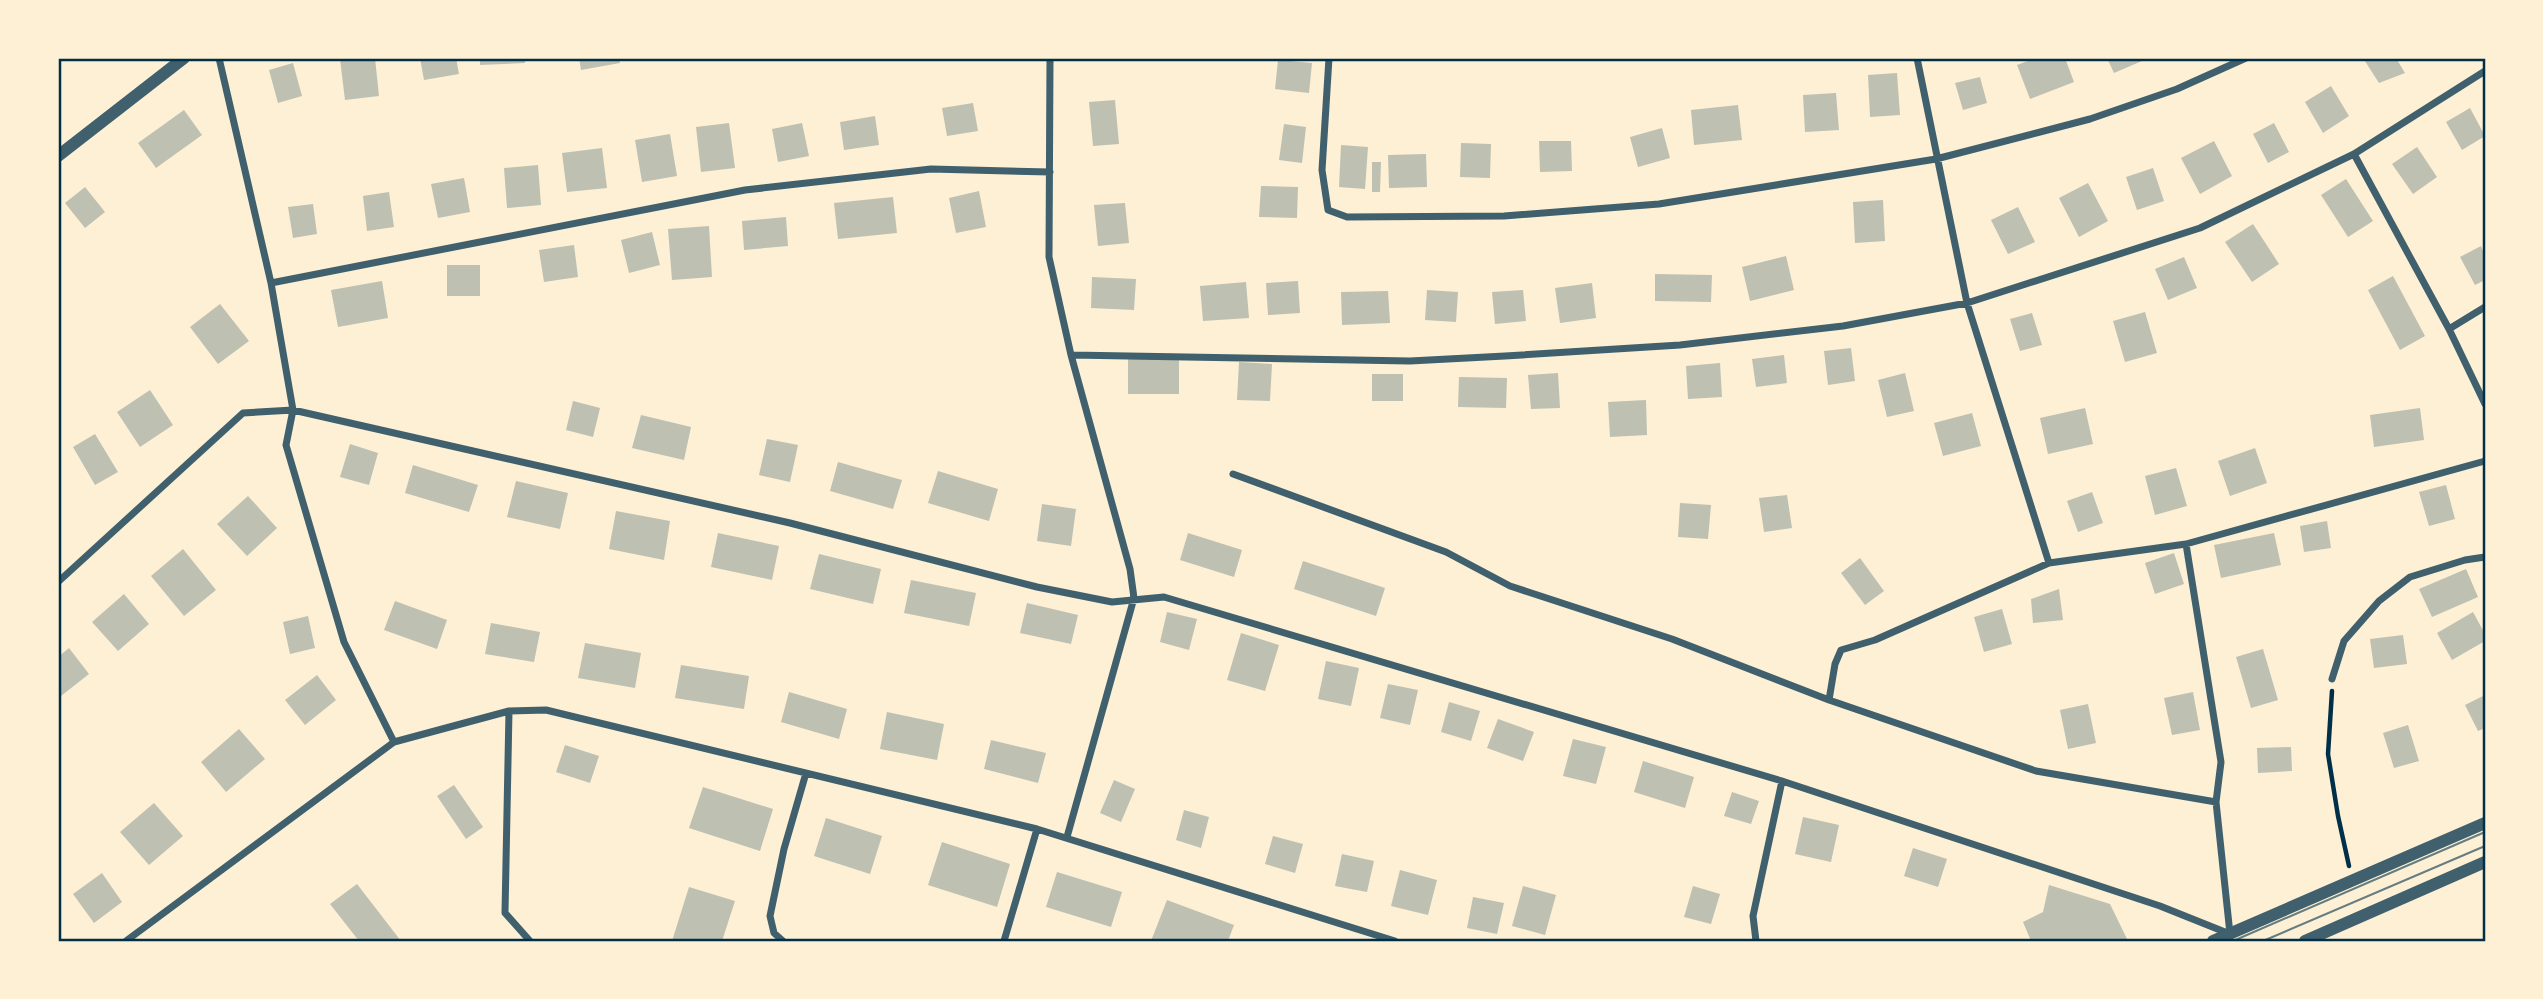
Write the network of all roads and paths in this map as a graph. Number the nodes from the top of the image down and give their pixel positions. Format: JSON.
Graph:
{"nodes":[{"id":1,"x":184,"y":58,"type":"edge"},
{"id":2,"x":219,"y":58,"type":"edge"},
{"id":3,"x":1050,"y":58,"type":"edge"},
{"id":4,"x":1329,"y":58,"type":"edge"},
{"id":5,"x":1917,"y":58,"type":"edge"},
{"id":6,"x":2246,"y":58,"type":"edge"},
{"id":7,"x":2485,"y":71,"type":"edge"},
{"id":8,"x":2354,"y":154,"type":"junction"},
{"id":9,"x":58,"y":156,"type":"edge"},
{"id":10,"x":1936,"y":159,"type":"junction"},
{"id":11,"x":1050,"y":172,"type":"junction"},
{"id":12,"x":271,"y":283,"type":"junction"},
{"id":13,"x":1967,"y":303,"type":"junction"},
{"id":14,"x":2485,"y":307,"type":"edge"},
{"id":15,"x":2449,"y":329,"type":"junction"},
{"id":16,"x":1071,"y":355,"type":"junction"},
{"id":17,"x":2485,"y":404,"type":"edge"},
{"id":18,"x":293,"y":410,"type":"junction"},
{"id":19,"x":2485,"y":461,"type":"edge"},
{"id":20,"x":1233,"y":474,"type":"dead end"},
{"id":21,"x":2186,"y":544,"type":"junction"},
{"id":22,"x":2485,"y":557,"type":"edge"},
{"id":23,"x":2049,"y":563,"type":"junction"},
{"id":24,"x":58,"y":582,"type":"edge"},
{"id":25,"x":1135,"y":598,"type":"junction"},
{"id":26,"x":2332,"y":679,"type":"joint"},
{"id":27,"x":1829,"y":700,"type":"junction"},
{"id":28,"x":509,"y":711,"type":"junction"},
{"id":29,"x":394,"y":741,"type":"junction"},
{"id":30,"x":806,"y":773,"type":"junction"},
{"id":31,"x":1782,"y":781,"type":"junction"},
{"id":32,"x":2216,"y":802,"type":"junction"},
{"id":33,"x":2485,"y":823,"type":"edge"},
{"id":34,"x":1037,"y":829,"type":"junction"},
{"id":35,"x":1067,"y":837,"type":"junction"},
{"id":36,"x":2485,"y":862,"type":"edge"},
{"id":37,"x":2353,"y":880,"type":"junction"},
{"id":38,"x":2232,"y":938,"type":"edge"},
{"id":39,"x":126,"y":941,"type":"edge"},
{"id":40,"x":530,"y":941,"type":"edge"},
{"id":41,"x":783,"y":941,"type":"edge"},
{"id":42,"x":1004,"y":941,"type":"edge"},
{"id":43,"x":1395,"y":941,"type":"edge"},
{"id":44,"x":1756,"y":941,"type":"edge"},
{"id":45,"x":2213,"y":941,"type":"edge"},
{"id":46,"x":2305,"y":941,"type":"edge"}],
"edges":[{"from":1,"to":9,"type":"street"},
{"from":2,"to":12,"type":"street"},
{"from":3,"to":11,"type":"street"},
{"from":4,"to":10,"type":"street"},
{"from":5,"to":10,"type":"street"},
{"from":6,"to":10,"type":"street"},
{"from":7,"to":8,"type":"street"},
{"from":8,"to":13,"type":"street"},
{"from":8,"to":15,"type":"street"},
{"from":10,"to":13,"type":"street"},
{"from":11,"to":12,"type":"street"},
{"from":11,"to":16,"type":"street"},
{"from":12,"to":18,"type":"street"},
{"from":13,"to":16,"type":"street"},
{"from":13,"to":23,"type":"street"},
{"from":14,"to":15,"type":"street"},
{"from":15,"to":17,"type":"street"},
{"from":16,"to":25,"type":"street"},
{"from":18,"to":24,"type":"street"},
{"from":18,"to":25,"type":"street"},
{"from":18,"to":29,"type":"street"},
{"from":19,"to":21,"type":"street"},
{"from":20,"to":27,"type":"street"},
{"from":21,"to":23,"type":"street"},
{"from":21,"to":32,"type":"street"},
{"from":22,"to":26,"type":"street"},
{"from":23,"to":27,"type":"street"},
{"from":25,"to":31,"type":"street"},
{"from":25,"to":35,"type":"street"},
{"from":26,"to":37,"type":"path"},
{"from":27,"to":32,"type":"street"},
{"from":28,"to":29,"type":"street"},
{"from":28,"to":30,"type":"street"},
{"from":28,"to":40,"type":"street"},
{"from":29,"to":39,"type":"street"},
{"from":30,"to":34,"type":"street"},
{"from":30,"to":41,"type":"street"},
{"from":31,"to":38,"type":"street"},
{"from":31,"to":44,"type":"street"},
{"from":32,"to":38,"type":"street"},
{"from":33,"to":37,"type":"street"},
{"from":34,"to":35,"type":"street"},
{"from":34,"to":42,"type":"street"},
{"from":35,"to":43,"type":"street"},
{"from":36,"to":46,"type":"street"},
{"from":37,"to":38,"type":"street"},
{"from":38,"to":45,"type":"street"}]}
